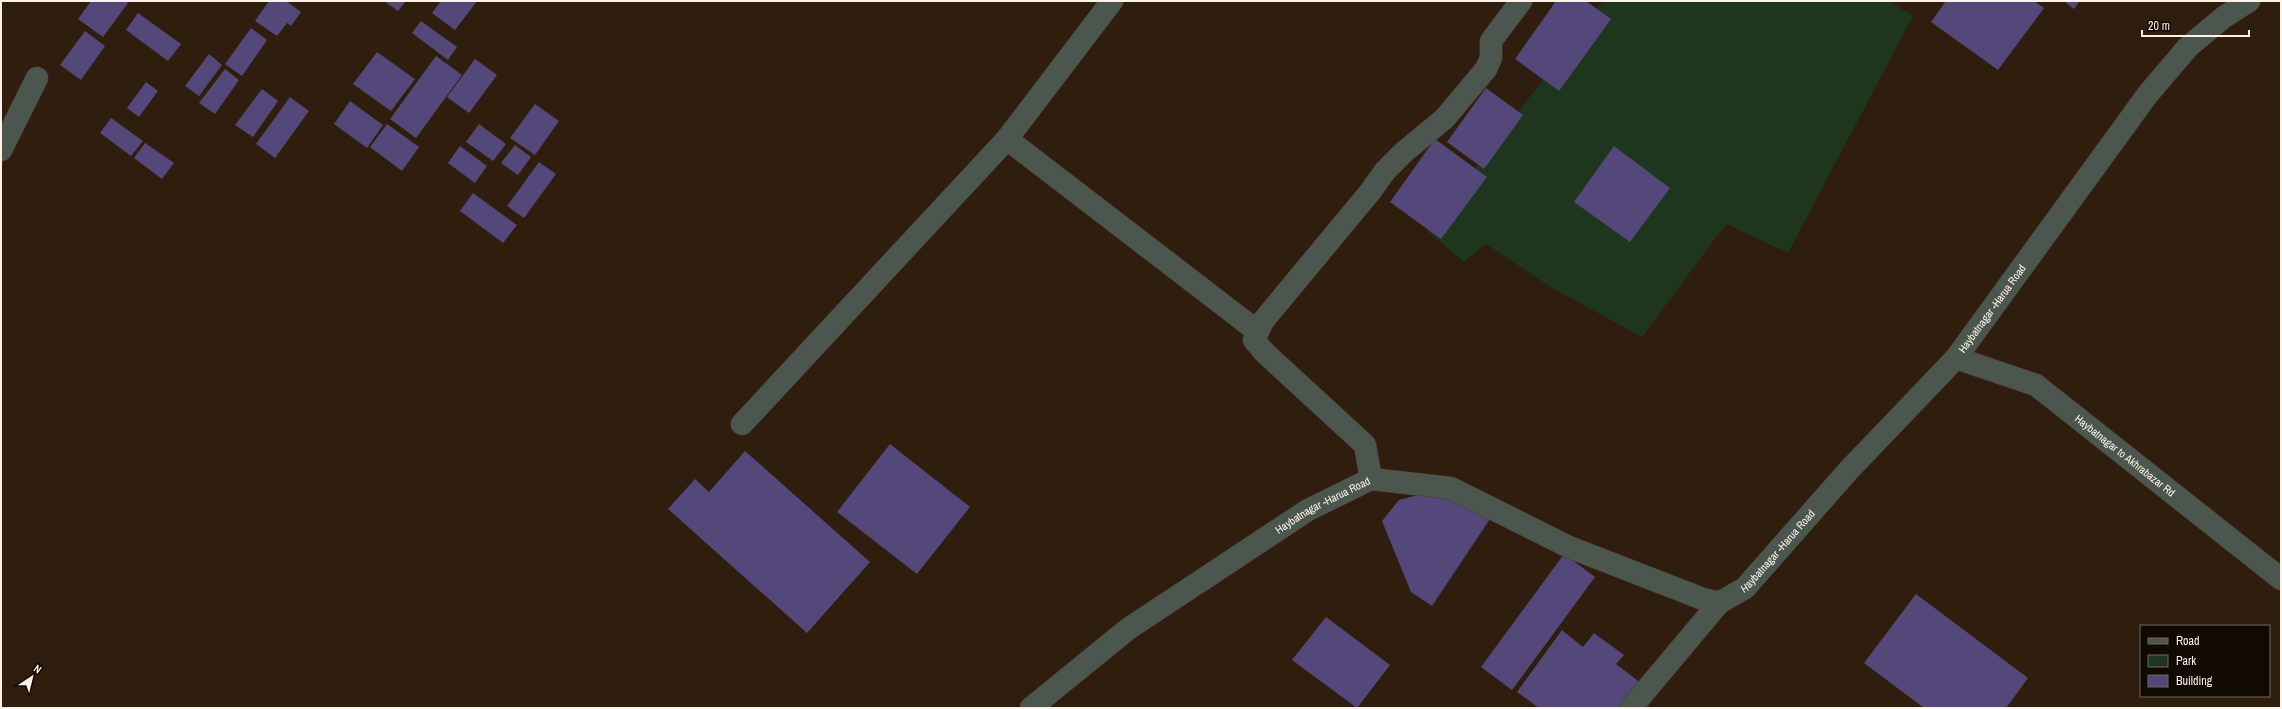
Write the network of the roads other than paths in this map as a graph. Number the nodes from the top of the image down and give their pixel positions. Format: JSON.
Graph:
{"nodes":[{"id":1,"x":1112,"y":1,"type":"edge"},
{"id":2,"x":1521,"y":1,"type":"edge"},
{"id":3,"x":2249,"y":1,"type":"edge"},
{"id":4,"x":36,"y":78,"type":"dead end"},
{"id":5,"x":1006,"y":139,"type":"junction"},
{"id":6,"x":1,"y":150,"type":"edge"},
{"id":7,"x":1257,"y":331,"type":"junction"},
{"id":8,"x":1956,"y":358,"type":"junction"},
{"id":9,"x":742,"y":424,"type":"dead end"},
{"id":10,"x":1371,"y":479,"type":"junction"},
{"id":11,"x":2281,"y":579,"type":"edge"},
{"id":12,"x":1719,"y":602,"type":"junction"},
{"id":13,"x":1031,"y":708,"type":"edge"},
{"id":14,"x":1631,"y":708,"type":"edge"}],
"edges":[{"from":1,"to":5,"type":"street"},
{"from":2,"to":7,"type":"street"},
{"from":3,"to":8,"type":"street","name":"Haybatnagar -Harua Road"},
{"from":4,"to":6,"type":"street"},
{"from":5,"to":7,"type":"street"},
{"from":5,"to":9,"type":"street"},
{"from":7,"to":10,"type":"street"},
{"from":8,"to":11,"type":"street","name":"Haybatnagar to Akhrabazar Rd"},
{"from":8,"to":12,"type":"street","name":"Haybatnagar -Harua Road"},
{"from":10,"to":12,"type":"street","name":"Haybatnagar -Harua Road"},
{"from":10,"to":13,"type":"street","name":"Haybatnagar -Harua Road"},
{"from":12,"to":14,"type":"street","name":"Haybatnagar -Harua Road"}]}
